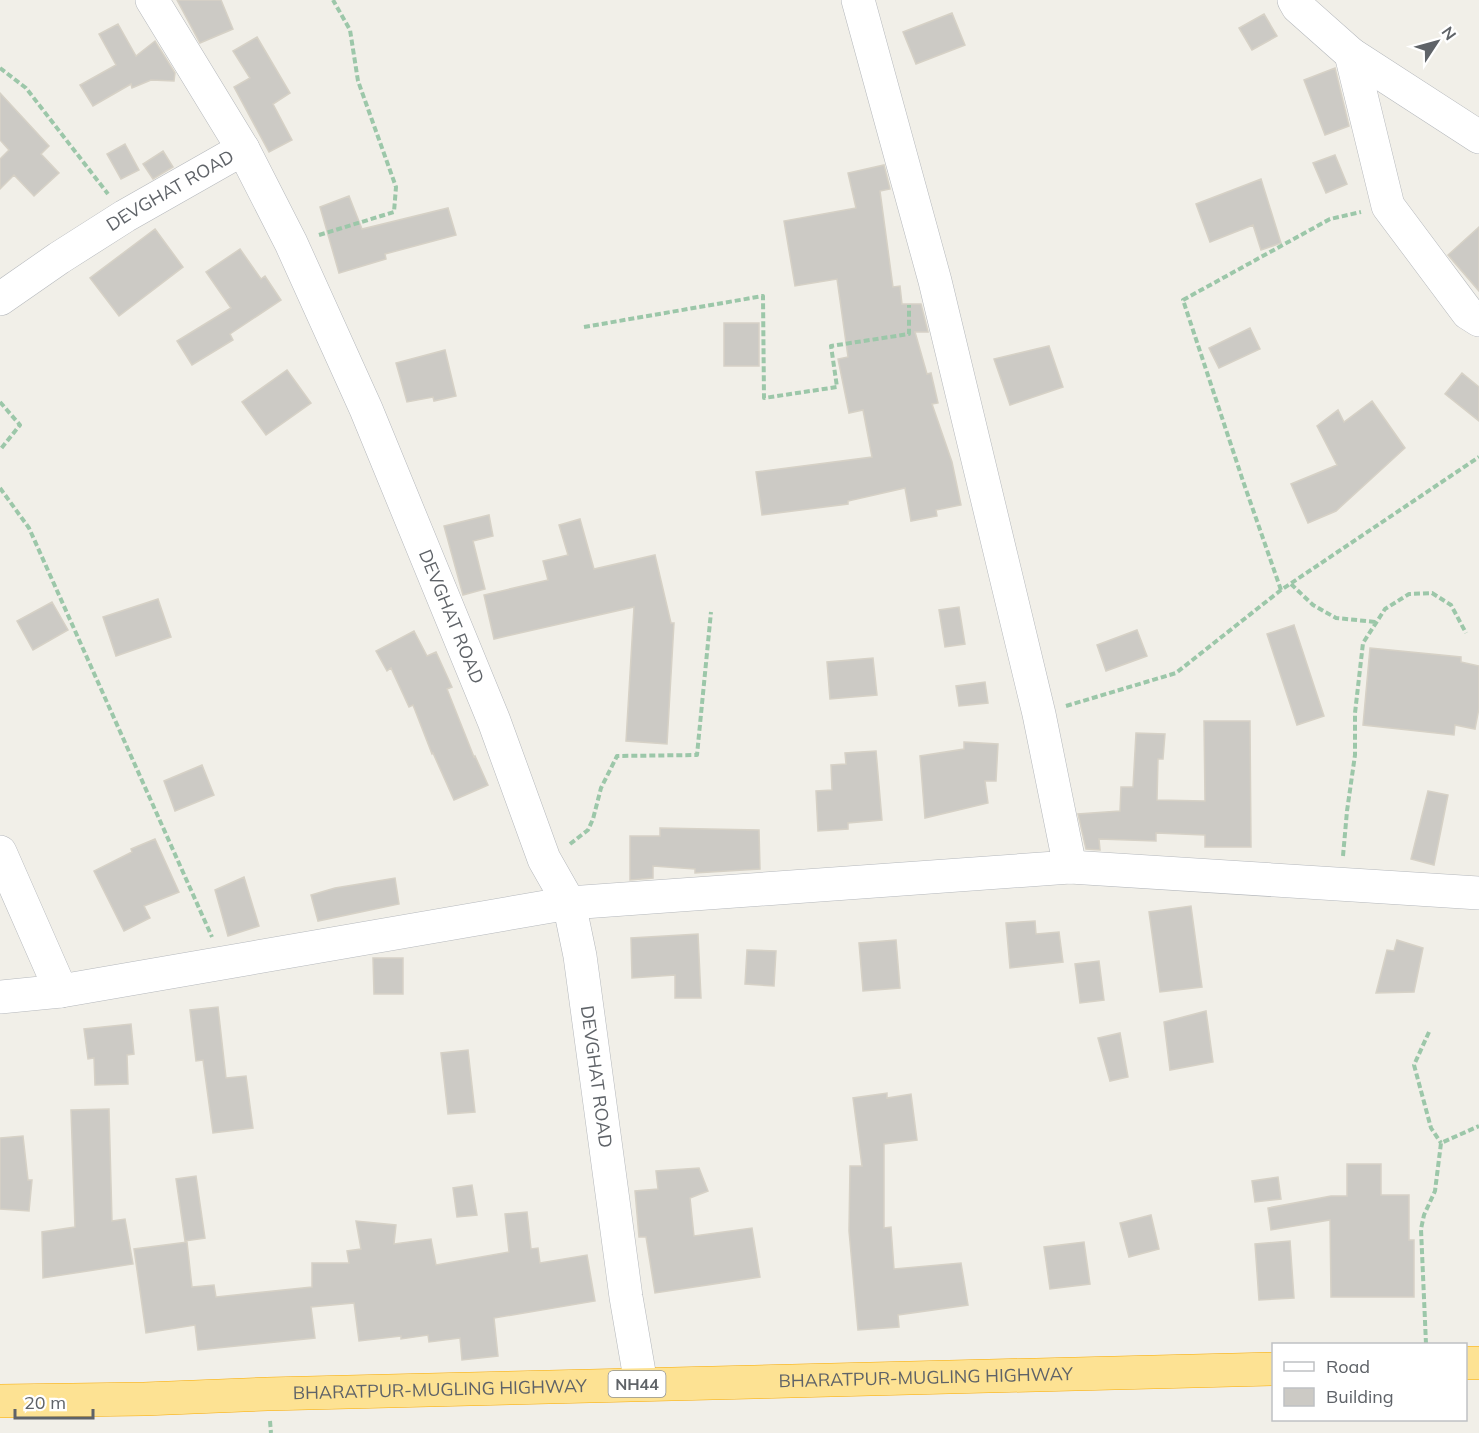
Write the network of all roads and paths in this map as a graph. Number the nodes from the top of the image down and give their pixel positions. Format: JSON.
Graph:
{"nodes":[{"id":1,"x":152,"y":0,"type":"edge"},
{"id":2,"x":333,"y":0,"type":"edge"},
{"id":3,"x":858,"y":0,"type":"edge"},
{"id":4,"x":1294,"y":0,"type":"edge"},
{"id":5,"x":1351,"y":54,"type":"junction"},
{"id":6,"x":0,"y":68,"type":"edge"},
{"id":7,"x":1479,"y":137,"type":"edge"},
{"id":8,"x":243,"y":149,"type":"junction"},
{"id":9,"x":1388,"y":206,"type":"junction"},
{"id":10,"x":125,"y":216,"type":"junction"},
{"id":11,"x":291,"y":243,"type":"junction"},
{"id":12,"x":935,"y":281,"type":"junction"},
{"id":13,"x":0,"y":299,"type":"edge"},
{"id":14,"x":1479,"y":321,"type":"edge"},
{"id":15,"x":584,"y":327,"type":"dead end"},
{"id":16,"x":0,"y":402,"type":"edge"},
{"id":17,"x":0,"y":450,"type":"edge"},
{"id":18,"x":1479,"y":457,"type":"edge"},
{"id":19,"x":0,"y":488,"type":"edge"},
{"id":20,"x":1291,"y":584,"type":"junction"},
{"id":21,"x":1281,"y":590,"type":"junction"},
{"id":22,"x":711,"y":612,"type":"dead end"},
{"id":23,"x":1376,"y":622,"type":"junction"},
{"id":24,"x":1466,"y":633,"type":"dead end"},
{"id":25,"x":1039,"y":714,"type":"junction"},
{"id":26,"x":0,"y":852,"type":"edge"},
{"id":27,"x":544,"y":859,"type":"junction"},
{"id":28,"x":1342,"y":860,"type":"dead end"},
{"id":29,"x":1070,"y":867,"type":"junction"},
{"id":30,"x":1479,"y":893,"type":"edge"},
{"id":31,"x":569,"y":903,"type":"junction"},
{"id":32,"x":224,"y":964,"type":"junction"},
{"id":33,"x":61,"y":992,"type":"junction"},
{"id":34,"x":0,"y":997,"type":"edge"},
{"id":35,"x":1429,"y":1032,"type":"dead end"},
{"id":36,"x":1479,"y":1126,"type":"edge"},
{"id":37,"x":1441,"y":1143,"type":"junction"},
{"id":38,"x":1426,"y":1343,"type":"edge"},
{"id":39,"x":1272,"y":1369,"type":"edge"},
{"id":40,"x":641,"y":1384,"type":"junction"},
{"id":41,"x":0,"y":1401,"type":"edge"}],
"edges":[{"from":1,"to":8,"type":"street"},
{"from":2,"to":11,"type":"path"},
{"from":3,"to":12,"type":"street"},
{"from":4,"to":5,"type":"street"},
{"from":5,"to":7,"type":"street"},
{"from":5,"to":9,"type":"street"},
{"from":6,"to":10,"type":"path"},
{"from":8,"to":10,"type":"street","name":"DEVGHAT ROAD"},
{"from":8,"to":11,"type":"street","name":"DEVGHAT ROAD"},
{"from":9,"to":14,"type":"street"},
{"from":9,"to":21,"type":"path"},
{"from":10,"to":13,"type":"street","name":"DEVGHAT ROAD"},
{"from":11,"to":27,"type":"street","name":"DEVGHAT ROAD"},
{"from":12,"to":15,"type":"path"},
{"from":12,"to":25,"type":"street"},
{"from":16,"to":17,"type":"path"},
{"from":18,"to":20,"type":"path"},
{"from":19,"to":32,"type":"path"},
{"from":20,"to":21,"type":"path"},
{"from":20,"to":23,"type":"path"},
{"from":21,"to":25,"type":"path"},
{"from":22,"to":27,"type":"path"},
{"from":23,"to":24,"type":"path"},
{"from":23,"to":28,"type":"path"},
{"from":25,"to":29,"type":"street"},
{"from":26,"to":33,"type":"street"},
{"from":27,"to":31,"type":"street","name":"DEVGHAT ROAD"},
{"from":29,"to":30,"type":"street"},
{"from":29,"to":31,"type":"street"},
{"from":31,"to":32,"type":"street"},
{"from":31,"to":40,"type":"street","name":"DEVGHAT ROAD"},
{"from":32,"to":33,"type":"street"},
{"from":33,"to":34,"type":"street"},
{"from":35,"to":37,"type":"path"},
{"from":36,"to":37,"type":"path"},
{"from":37,"to":38,"type":"path"},
{"from":39,"to":40,"type":"highway","name":"BHARATPUR-MUGLING HIGHWAY","number":"NH44"},
{"from":40,"to":41,"type":"highway","name":"BHARATPUR-MUGLING HIGHWAY","number":"NH44"}]}
